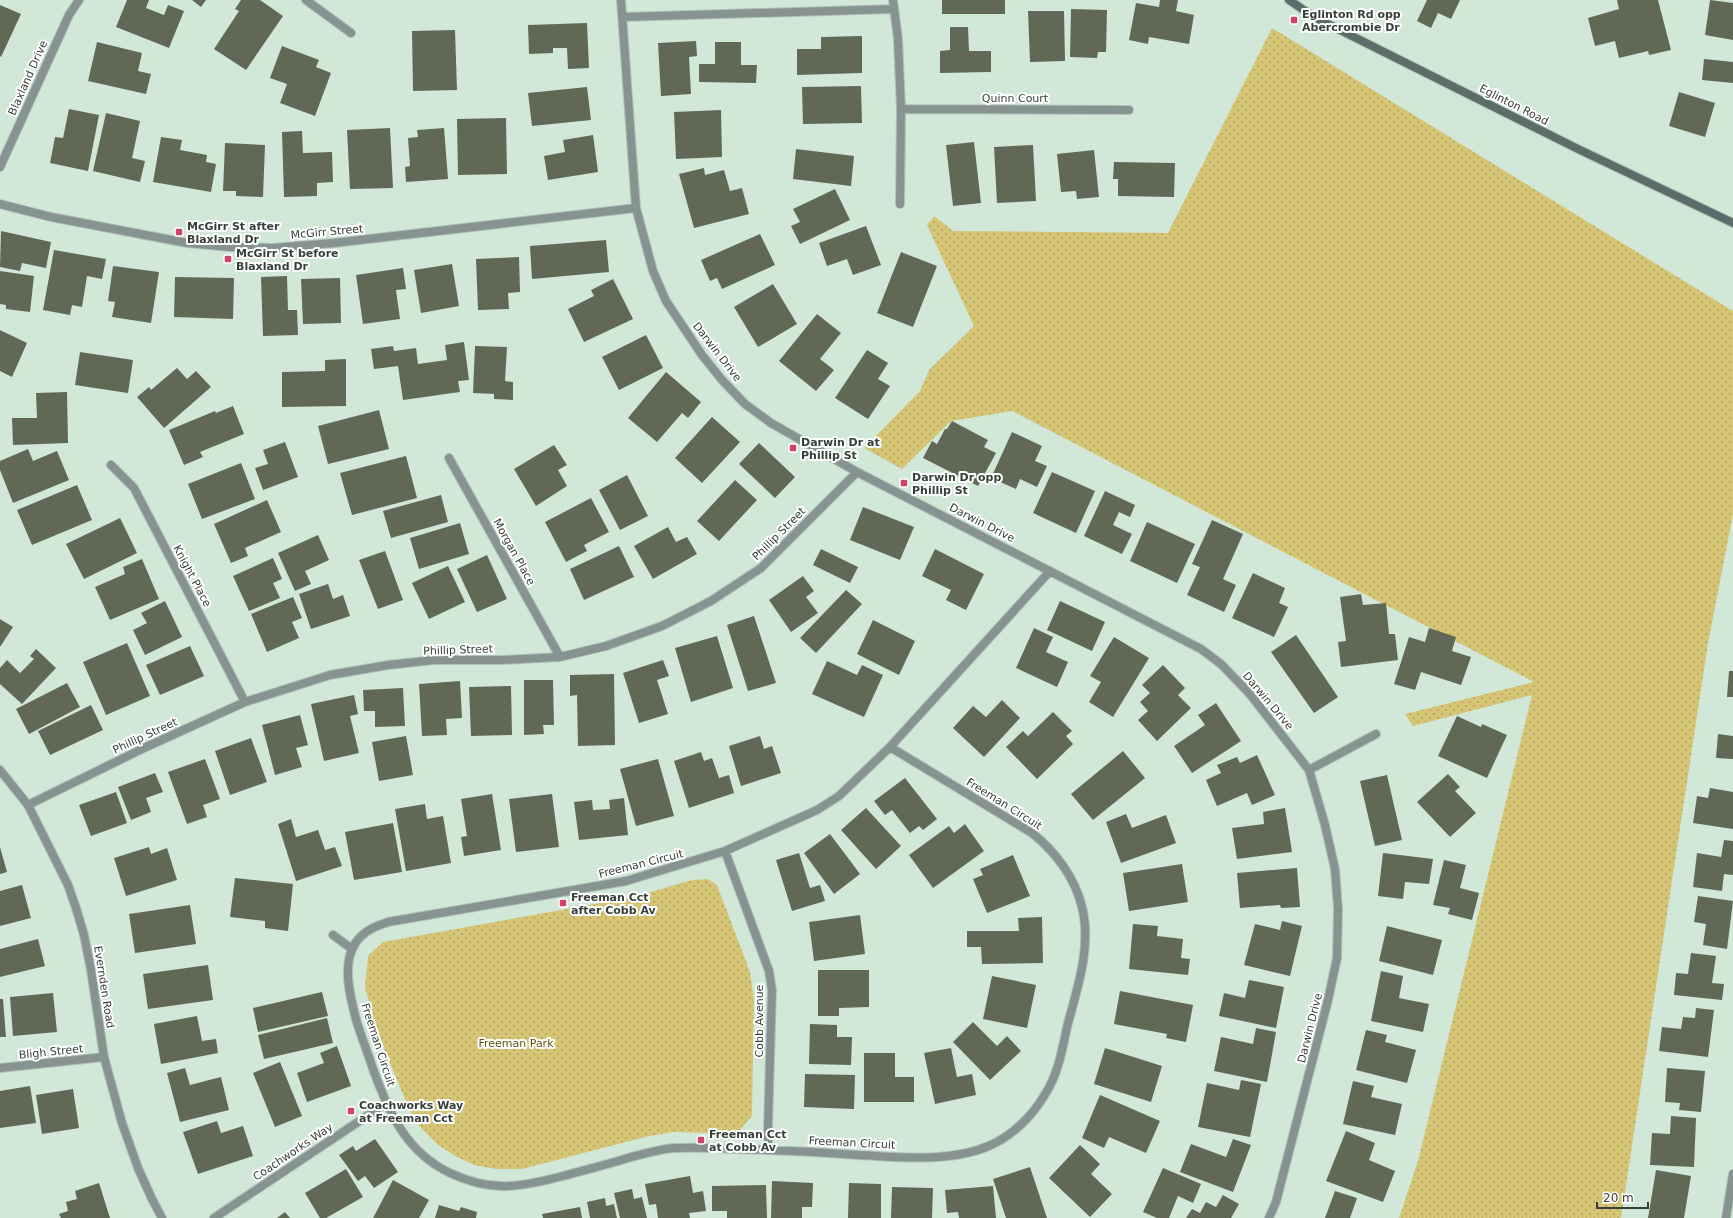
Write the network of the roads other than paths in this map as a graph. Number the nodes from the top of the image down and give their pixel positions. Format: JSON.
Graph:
{"nodes":[{"id":1,"x":79,"y":0,"type":"edge"},
{"id":2,"x":306,"y":0,"type":"edge"},
{"id":3,"x":621,"y":0,"type":"edge"},
{"id":4,"x":893,"y":0,"type":"edge"},
{"id":5,"x":1289,"y":0,"type":"edge"},
{"id":6,"x":893,"y":9,"type":"junction"},
{"id":7,"x":623,"y":17,"type":"junction"},
{"id":8,"x":351,"y":33,"type":"dead end"},
{"id":9,"x":901,"y":109,"type":"junction"},
{"id":10,"x":1129,"y":110,"type":"dead end"},
{"id":11,"x":0,"y":168,"type":"edge"},
{"id":12,"x":0,"y":204,"type":"edge"},
{"id":13,"x":900,"y":204,"type":"dead end"},
{"id":14,"x":636,"y":208,"type":"junction"},
{"id":15,"x":1733,"y":223,"type":"edge"},
{"id":16,"x":449,"y":458,"type":"dead end"},
{"id":17,"x":111,"y":465,"type":"dead end"},
{"id":18,"x":857,"y":472,"type":"junction"},
{"id":19,"x":1050,"y":570,"type":"junction"},
{"id":20,"x":560,"y":656,"type":"junction"},
{"id":21,"x":245,"y":702,"type":"junction"},
{"id":22,"x":1376,"y":734,"type":"dead end"},
{"id":23,"x":890,"y":747,"type":"junction"},
{"id":24,"x":0,"y":770,"type":"edge"},
{"id":25,"x":1309,"y":770,"type":"junction"},
{"id":26,"x":28,"y":805,"type":"junction"},
{"id":27,"x":724,"y":851,"type":"junction"},
{"id":28,"x":333,"y":935,"type":"dead end"},
{"id":29,"x":352,"y":949,"type":"junction"},
{"id":30,"x":104,"y":1057,"type":"junction"},
{"id":31,"x":0,"y":1068,"type":"edge"},
{"id":32,"x":385,"y":1104,"type":"junction"},
{"id":33,"x":768,"y":1150,"type":"junction"},
{"id":34,"x":1733,"y":1174,"type":"edge"},
{"id":35,"x":162,"y":1218,"type":"edge"},
{"id":36,"x":214,"y":1218,"type":"edge"},
{"id":37,"x":1269,"y":1218,"type":"edge"},
{"id":38,"x":1726,"y":1218,"type":"edge"}],
"edges":[{"from":1,"to":11,"type":"street","name":"Blaxland Drive"},
{"from":2,"to":8,"type":"street"},
{"from":3,"to":7,"type":"street","name":"Darwin Drive"},
{"from":4,"to":6,"type":"street"},
{"from":5,"to":15,"type":"main road","name":"Eglinton Road"},
{"from":6,"to":7,"type":"street"},
{"from":6,"to":9,"type":"street"},
{"from":7,"to":14,"type":"street","name":"Darwin Drive"},
{"from":9,"to":10,"type":"street","name":"Quinn Court"},
{"from":9,"to":13,"type":"street"},
{"from":12,"to":14,"type":"street","name":"McGirr Street"},
{"from":14,"to":18,"type":"street","name":"Darwin Drive"},
{"from":16,"to":20,"type":"street","name":"Morgan Place"},
{"from":17,"to":21,"type":"street","name":"Knight Place"},
{"from":18,"to":19,"type":"street","name":"Darwin Drive"},
{"from":18,"to":20,"type":"street","name":"Phillip Street"},
{"from":19,"to":23,"type":"street","name":"Freeman Circuit"},
{"from":19,"to":25,"type":"street","name":"Darwin Drive"},
{"from":20,"to":21,"type":"street","name":"Phillip Street"},
{"from":21,"to":26,"type":"street","name":"Phillip Street"},
{"from":22,"to":25,"type":"street"},
{"from":23,"to":27,"type":"street","name":"Freeman Circuit"},
{"from":23,"to":33,"type":"street","name":"Freeman Circuit"},
{"from":24,"to":26,"type":"street","name":"Evernden Road"},
{"from":25,"to":37,"type":"street","name":"Darwin Drive"},
{"from":26,"to":30,"type":"street","name":"Evernden Road"},
{"from":27,"to":29,"type":"street","name":"Freeman Circuit"},
{"from":27,"to":33,"type":"street","name":"Cobb Avenue"},
{"from":28,"to":29,"type":"street"},
{"from":29,"to":32,"type":"street","name":"Freeman Circuit"},
{"from":30,"to":31,"type":"street","name":"Bligh Street"},
{"from":30,"to":35,"type":"street","name":"Evernden Road"},
{"from":32,"to":33,"type":"street","name":"Freeman Circuit"},
{"from":32,"to":36,"type":"street","name":"Coachworks Way"},
{"from":34,"to":38,"type":"street"}]}
